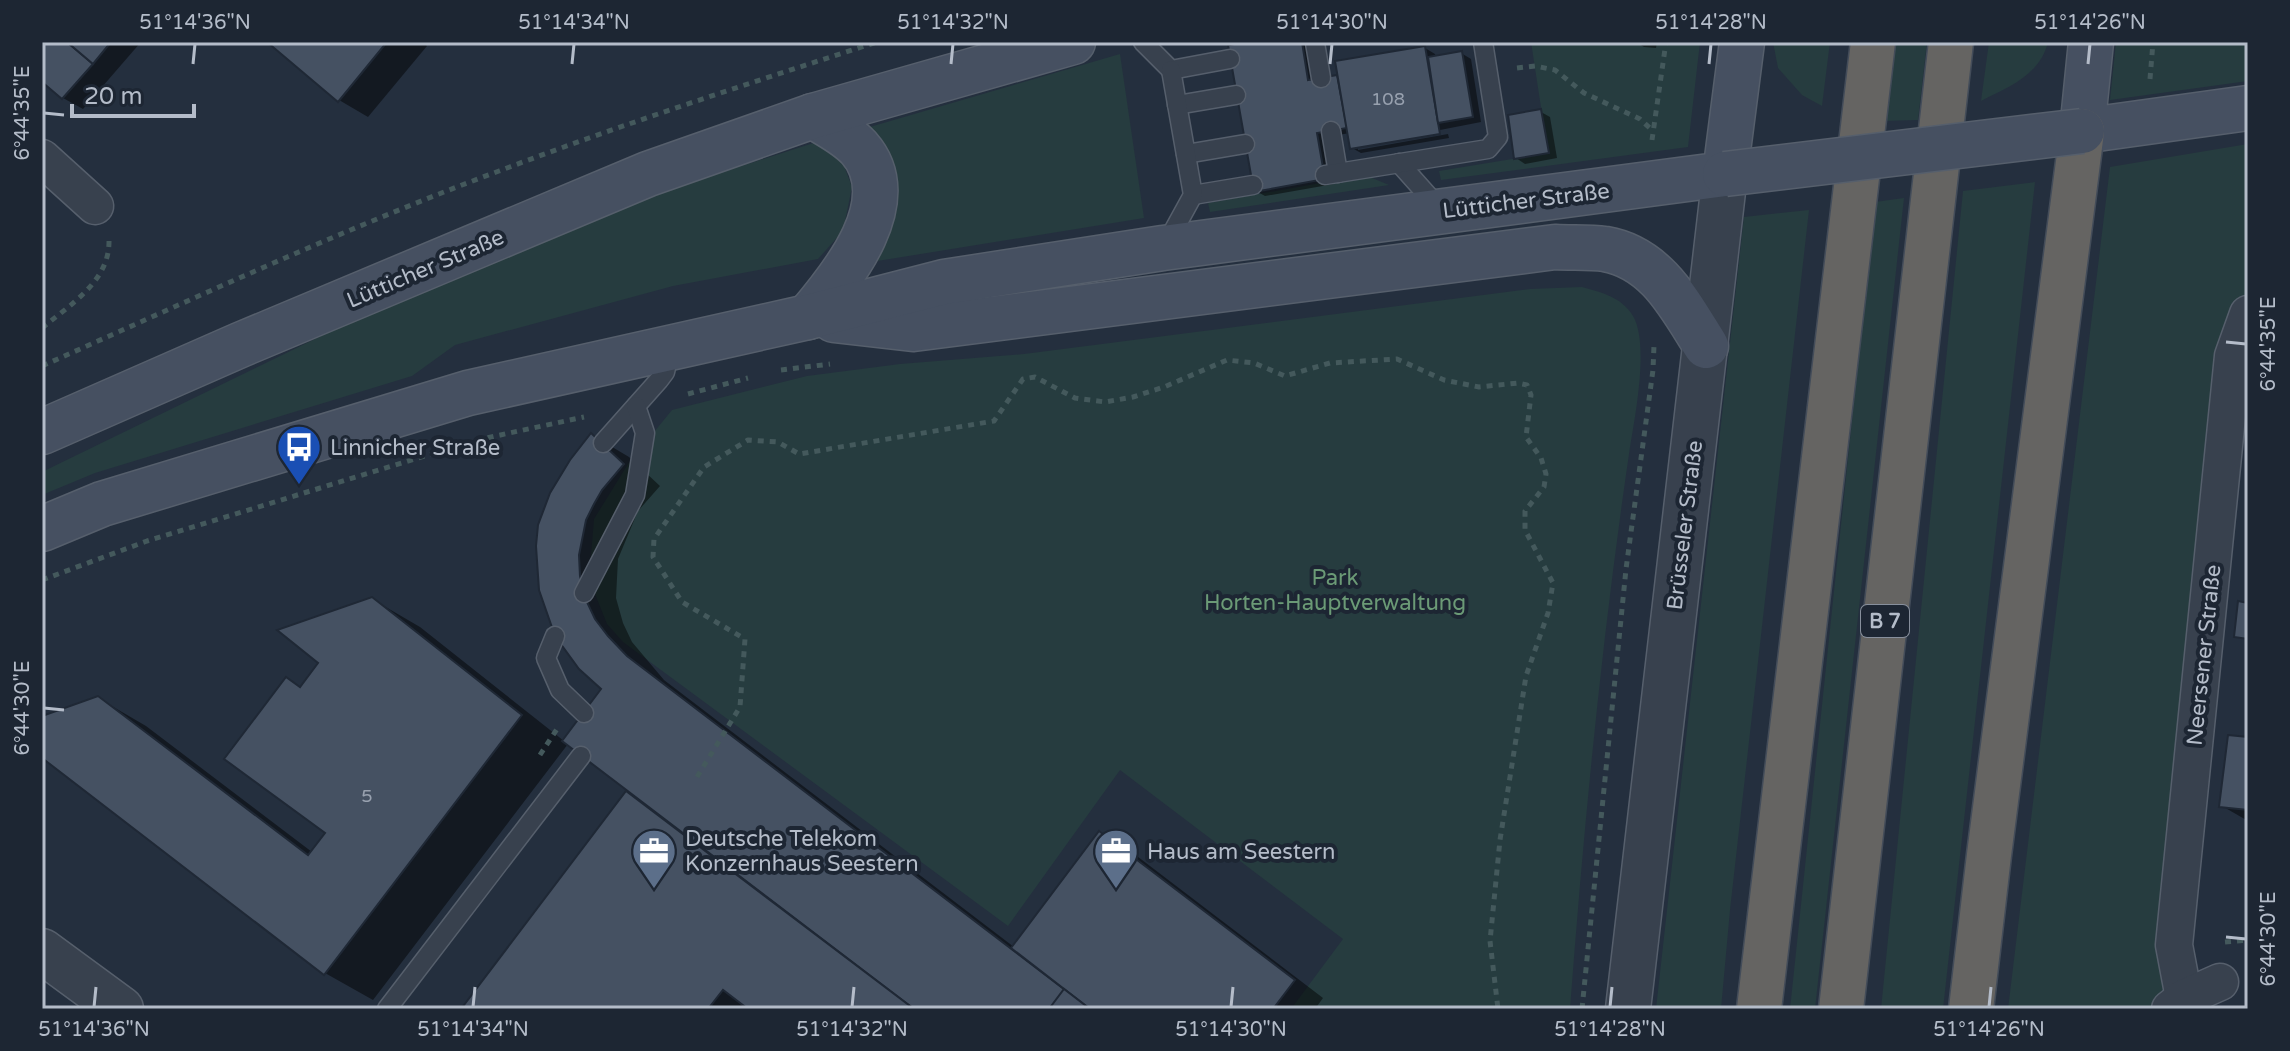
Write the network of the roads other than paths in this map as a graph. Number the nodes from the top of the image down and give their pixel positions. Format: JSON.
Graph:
{"nodes":[{"id":1,"x":1073,"y":42,"type":"edge"},
{"id":2,"x":1143,"y":42,"type":"edge"},
{"id":3,"x":1483,"y":42,"type":"edge"},
{"id":4,"x":1742,"y":42,"type":"edge"},
{"id":5,"x":1873,"y":42,"type":"edge"},
{"id":6,"x":1951,"y":42,"type":"edge"},
{"id":7,"x":2091,"y":42,"type":"edge"},
{"id":8,"x":1313,"y":43,"type":"edge"},
{"id":9,"x":1230,"y":59,"type":"dead end"},
{"id":10,"x":1171,"y":70,"type":"junction"},
{"id":11,"x":1321,"y":78,"type":"dead end"},
{"id":12,"x":1236,"y":95,"type":"dead end"},
{"id":13,"x":1177,"y":105,"type":"junction"},
{"id":14,"x":2248,"y":108,"type":"edge"},
{"id":15,"x":813,"y":116,"type":"junction"},
{"id":16,"x":1331,"y":131,"type":"dead end"},
{"id":17,"x":2082,"y":131,"type":"junction"},
{"id":18,"x":1245,"y":144,"type":"dead end"},
{"id":19,"x":1186,"y":154,"type":"junction"},
{"id":20,"x":42,"y":158,"type":"edge"},
{"id":21,"x":1399,"y":163,"type":"junction"},
{"id":22,"x":1725,"y":174,"type":"junction"},
{"id":23,"x":1253,"y":185,"type":"dead end"},
{"id":24,"x":1193,"y":195,"type":"junction"},
{"id":25,"x":95,"y":206,"type":"road end"},
{"id":26,"x":1442,"y":210,"type":"junction"},
{"id":27,"x":1163,"y":248,"type":"junction"},
{"id":28,"x":2248,"y":314,"type":"edge"},
{"id":29,"x":808,"y":317,"type":"junction"},
{"id":30,"x":1706,"y":346,"type":"junction"},
{"id":31,"x":671,"y":347,"type":"junction"},
{"id":32,"x":636,"y":406,"type":"junction"},
{"id":33,"x":42,"y":432,"type":"edge"},
{"id":34,"x":603,"y":443,"type":"dead end"},
{"id":35,"x":42,"y":529,"type":"edge"},
{"id":36,"x":584,"y":593,"type":"dead end"},
{"id":37,"x":555,"y":636,"type":"dead end"},
{"id":38,"x":584,"y":713,"type":"dead end"},
{"id":39,"x":581,"y":756,"type":"dead end"},
{"id":40,"x":42,"y":951,"type":"edge"},
{"id":41,"x":2220,"y":982,"type":"dead end"},
{"id":42,"x":2177,"y":1004,"type":"edge"},
{"id":43,"x":121,"y":1009,"type":"edge"},
{"id":44,"x":387,"y":1009,"type":"edge"},
{"id":45,"x":1628,"y":1009,"type":"edge"},
{"id":46,"x":1759,"y":1009,"type":"edge"},
{"id":47,"x":1841,"y":1009,"type":"edge"},
{"id":48,"x":1971,"y":1009,"type":"edge"}],
"edges":[{"from":1,"to":15,"type":"main road","name":"Lütticher Straße"},
{"from":2,"to":10,"type":"lane"},
{"from":3,"to":21,"type":"lane"},
{"from":4,"to":22,"type":"main road","name":"Brüsseler Straße"},
{"from":5,"to":46,"type":"highway"},
{"from":6,"to":47,"type":"highway","number":"B 7"},
{"from":7,"to":17,"type":"main road"},
{"from":8,"to":11,"type":"lane"},
{"from":9,"to":10,"type":"lane"},
{"from":10,"to":13,"type":"lane"},
{"from":12,"to":13,"type":"lane"},
{"from":13,"to":19,"type":"lane"},
{"from":14,"to":17,"type":"main road","name":"Lütticher Straße"},
{"from":15,"to":29,"type":"main road"},
{"from":15,"to":33,"type":"main road","name":"Lütticher Straße"},
{"from":16,"to":21,"type":"lane"},
{"from":17,"to":22,"type":"main road","name":"Lütticher Straße","bridge":true},
{"from":17,"to":48,"type":"highway"},
{"from":18,"to":19,"type":"lane"},
{"from":19,"to":24,"type":"lane"},
{"from":20,"to":25,"type":"street"},
{"from":21,"to":26,"type":"lane"},
{"from":22,"to":26,"type":"main road","name":"Lütticher Straße"},
{"from":22,"to":30,"type":"street","name":"Brüsseler Straße"},
{"from":23,"to":24,"type":"lane"},
{"from":24,"to":27,"type":"lane"},
{"from":26,"to":27,"type":"main road","name":"Lütticher Straße"},
{"from":27,"to":29,"type":"main road","name":"Lütticher Straße"},
{"from":28,"to":42,"type":"street","name":"Neersener Straße"},
{"from":29,"to":30,"type":"main road"},
{"from":29,"to":31,"type":"main road","name":"Lütticher Straße"},
{"from":30,"to":45,"type":"street","name":"Brüsseler Straße"},
{"from":31,"to":32,"type":"lane"},
{"from":31,"to":35,"type":"main road","name":"Lütticher Straße"},
{"from":32,"to":34,"type":"lane"},
{"from":32,"to":36,"type":"lane"},
{"from":37,"to":38,"type":"lane"},
{"from":39,"to":44,"type":"lane"},
{"from":40,"to":43,"type":"street"},
{"from":41,"to":42,"type":"street"}]}
